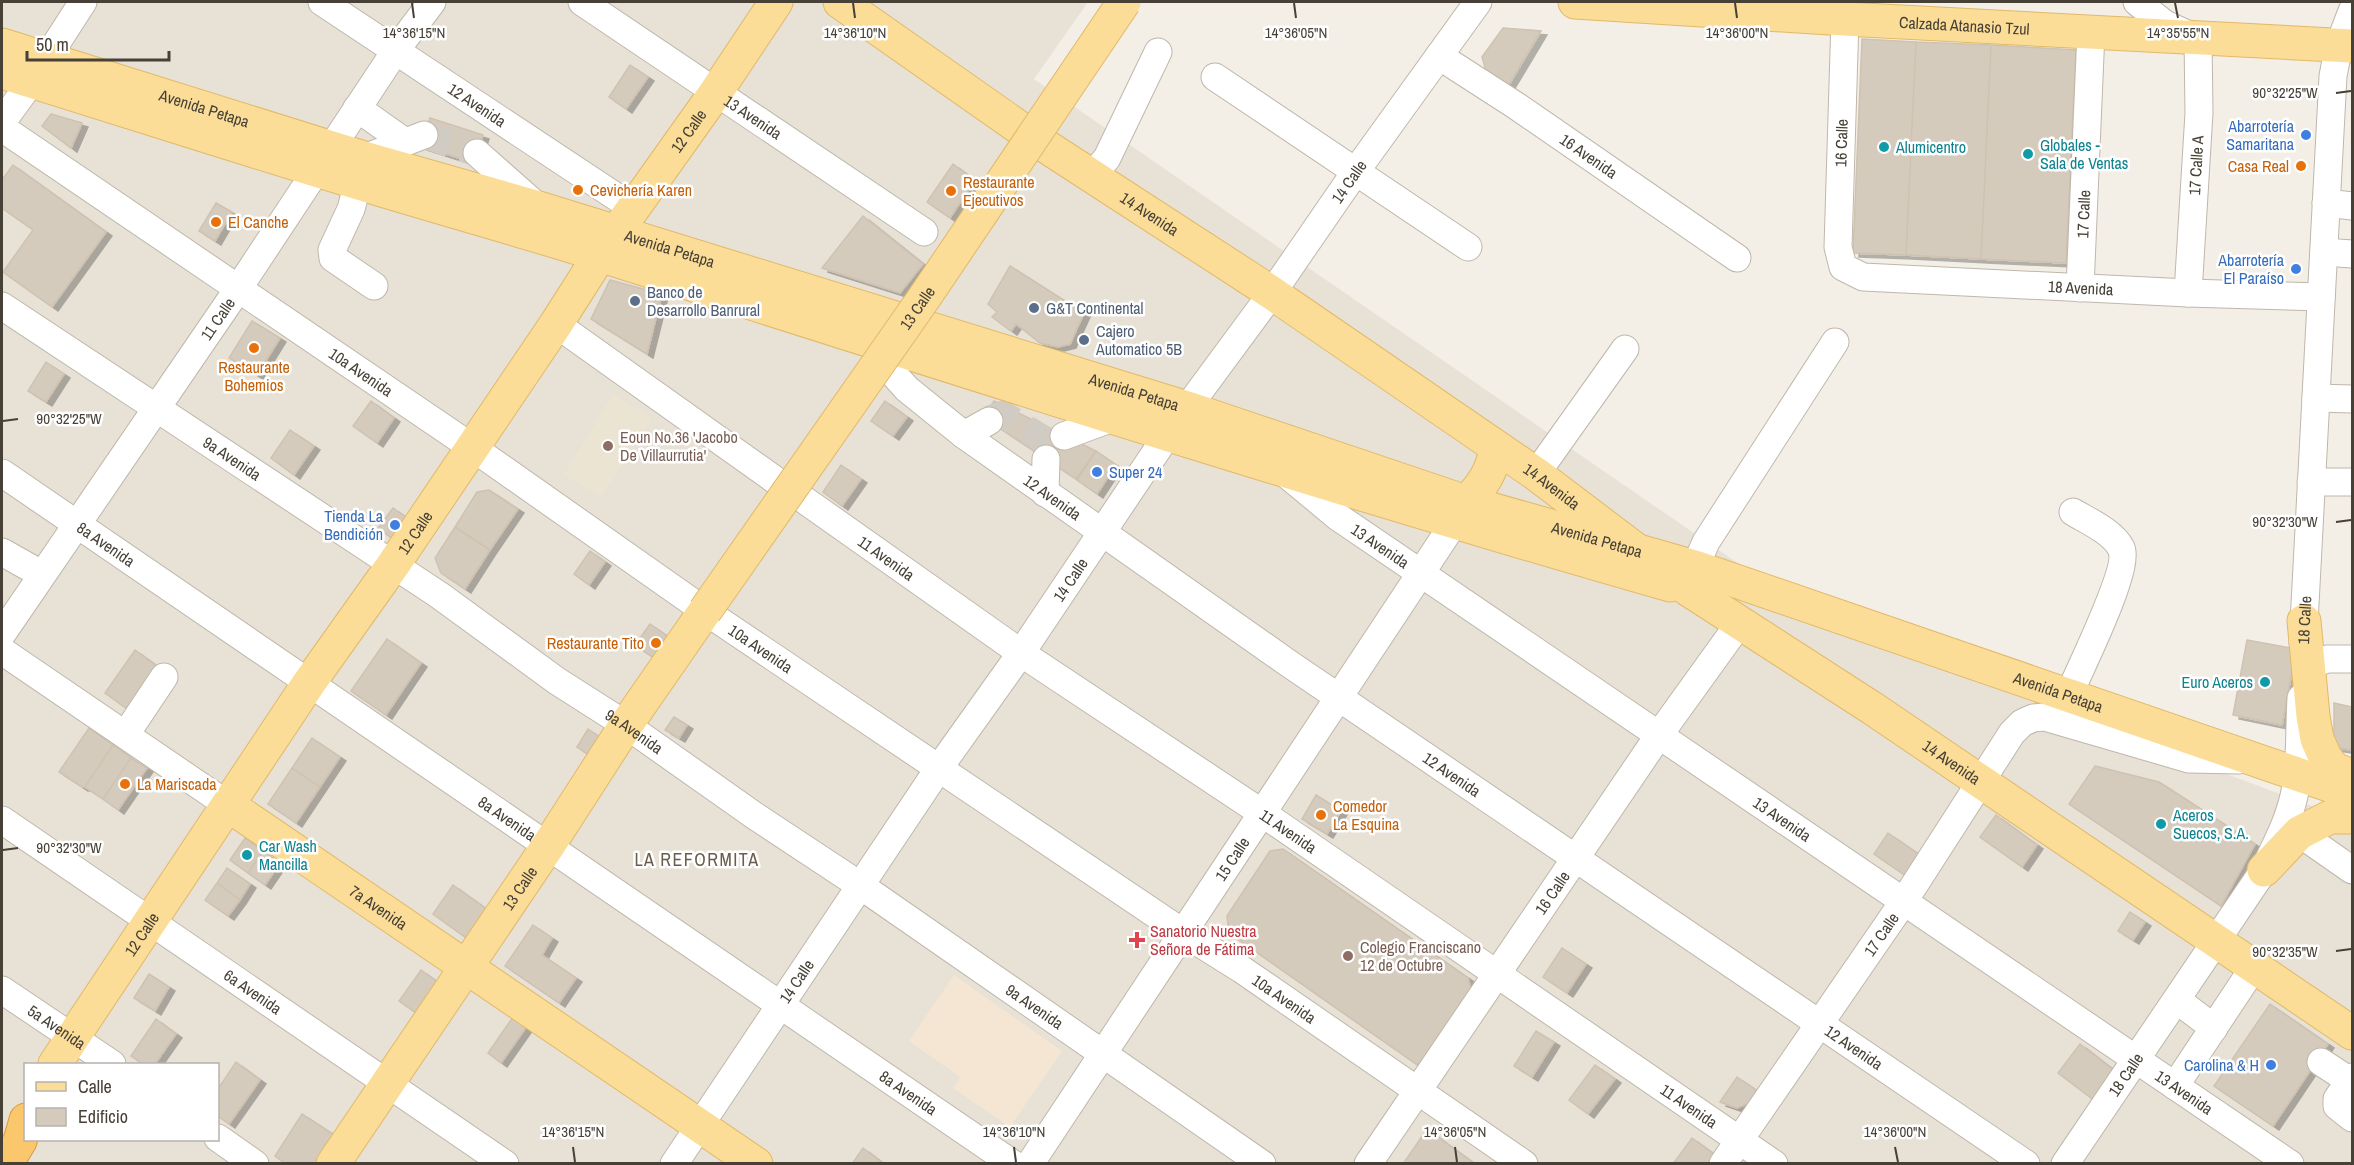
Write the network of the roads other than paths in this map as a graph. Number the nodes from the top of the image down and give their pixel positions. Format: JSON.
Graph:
{"nodes":[{"id":1,"x":322,"y":2,"type":"edge"},
{"id":2,"x":432,"y":2,"type":"edge"},
{"id":3,"x":582,"y":2,"type":"edge"},
{"id":4,"x":776,"y":2,"type":"edge"},
{"id":5,"x":840,"y":2,"type":"edge"},
{"id":6,"x":1107,"y":2,"type":"edge"},
{"id":7,"x":1124,"y":2,"type":"edge"},
{"id":8,"x":1140,"y":2,"type":"edge"},
{"id":9,"x":1478,"y":2,"type":"edge"},
{"id":10,"x":1575,"y":2,"type":"edge"},
{"id":11,"x":2137,"y":2,"type":"edge"},
{"id":12,"x":77,"y":4,"type":"edge"},
{"id":13,"x":2352,"y":11,"type":"edge"},
{"id":14,"x":1845,"y":19,"type":"junction"},
{"id":15,"x":2091,"y":32,"type":"junction"},
{"id":16,"x":2196,"y":38,"type":"junction"},
{"id":17,"x":2,"y":45,"type":"edge"},
{"id":18,"x":2346,"y":45,"type":"edge"},
{"id":19,"x":396,"y":50,"type":"junction"},
{"id":20,"x":1158,"y":51,"type":"dead end"},
{"id":21,"x":1439,"y":56,"type":"junction"},
{"id":22,"x":26,"y":70,"type":"edge"},
{"id":23,"x":1215,"y":77,"type":"dead end"},
{"id":24,"x":2343,"y":77,"type":"edge"},
{"id":25,"x":716,"y":92,"type":"junction"},
{"id":26,"x":357,"y":108,"type":"junction"},
{"id":27,"x":2,"y":122,"type":"edge"},
{"id":28,"x":2,"y":128,"type":"edge"},
{"id":29,"x":1033,"y":136,"type":"junction"},
{"id":30,"x":477,"y":153,"type":"tunnel mouth"},
{"id":31,"x":325,"y":159,"type":"junction"},
{"id":32,"x":361,"y":170,"type":"junction"},
{"id":33,"x":1356,"y":171,"type":"junction"},
{"id":34,"x":1092,"y":176,"type":"junction"},
{"id":35,"x":2339,"y":204,"type":"edge"},
{"id":36,"x":539,"y":208,"type":"junction"},
{"id":37,"x":616,"y":232,"type":"junction"},
{"id":38,"x":924,"y":232,"type":"dead end"},
{"id":39,"x":1468,"y":246,"type":"dead end"},
{"id":40,"x":2324,"y":252,"type":"junction"},
{"id":41,"x":2352,"y":254,"type":"edge"},
{"id":42,"x":1737,"y":258,"type":"dead end"},
{"id":43,"x":1843,"y":267,"type":"joint"},
{"id":44,"x":374,"y":286,"type":"dead end"},
{"id":45,"x":2080,"y":288,"type":"junction"},
{"id":46,"x":238,"y":289,"type":"junction"},
{"id":47,"x":1272,"y":293,"type":"junction"},
{"id":48,"x":2188,"y":293,"type":"junction"},
{"id":49,"x":2321,"y":297,"type":"junction"},
{"id":50,"x":2,"y":306,"type":"edge"},
{"id":51,"x":556,"y":324,"type":"junction"},
{"id":52,"x":903,"y":341,"type":"junction"},
{"id":53,"x":1835,"y":342,"type":"dead end"},
{"id":54,"x":872,"y":343,"type":"junction"},
{"id":55,"x":1625,"y":349,"type":"dead end"},
{"id":56,"x":2316,"y":398,"type":"junction"},
{"id":57,"x":2352,"y":399,"type":"edge"},
{"id":58,"x":990,"y":400,"type":"junction"},
{"id":59,"x":1187,"y":408,"type":"junction"},
{"id":60,"x":156,"y":409,"type":"junction"},
{"id":61,"x":1115,"y":417,"type":"junction"},
{"id":62,"x":1168,"y":434,"type":"junction"},
{"id":63,"x":963,"y":435,"type":"junction"},
{"id":64,"x":1064,"y":436,"type":"dead end"},
{"id":65,"x":473,"y":448,"type":"junction"},
{"id":66,"x":1496,"y":449,"type":"junction"},
{"id":67,"x":1046,"y":459,"type":"dead end"},
{"id":68,"x":1279,"y":468,"type":"junction"},
{"id":69,"x":2,"y":473,"type":"edge"},
{"id":70,"x":1536,"y":474,"type":"junction"},
{"id":71,"x":777,"y":482,"type":"junction"},
{"id":72,"x":2311,"y":482,"type":"junction"},
{"id":73,"x":2352,"y":482,"type":"edge"},
{"id":74,"x":1045,"y":493,"type":"junction"},
{"id":75,"x":803,"y":499,"type":"junction"},
{"id":76,"x":2073,"y":512,"type":"dead end"},
{"id":77,"x":1460,"y":513,"type":"junction"},
{"id":78,"x":77,"y":525,"type":"junction"},
{"id":79,"x":1101,"y":532,"type":"junction"},
{"id":80,"x":1632,"y":548,"type":"junction"},
{"id":81,"x":2,"y":552,"type":"edge"},
{"id":82,"x":393,"y":565,"type":"junction"},
{"id":83,"x":1421,"y":573,"type":"junction"},
{"id":84,"x":41,"y":574,"type":"junction"},
{"id":85,"x":1692,"y":578,"type":"junction"},
{"id":86,"x":705,"y":612,"type":"junction"},
{"id":87,"x":2304,"y":621,"type":"junction"},
{"id":88,"x":1739,"y":624,"type":"junction"},
{"id":89,"x":2,"y":634,"type":"edge"},
{"id":90,"x":2,"y":651,"type":"edge"},
{"id":91,"x":1021,"y":653,"type":"junction"},
{"id":92,"x":2352,"y":659,"type":"edge"},
{"id":93,"x":2309,"y":666,"type":"junction"},
{"id":94,"x":164,"y":677,"type":"dead end"},
{"id":95,"x":309,"y":683,"type":"junction"},
{"id":96,"x":2069,"y":695,"type":"junction"},
{"id":97,"x":1338,"y":698,"type":"junction"},
{"id":98,"x":2045,"y":717,"type":"joint"},
{"id":99,"x":626,"y":725,"type":"junction"},
{"id":100,"x":126,"y":734,"type":"junction"},
{"id":101,"x":1659,"y":735,"type":"junction"},
{"id":102,"x":2258,"y":761,"type":"junction"},
{"id":103,"x":939,"y":768,"type":"junction"},
{"id":104,"x":2298,"y":776,"type":"junction"},
{"id":105,"x":2352,"y":777,"type":"edge"},
{"id":106,"x":1980,"y":781,"type":"junction"},
{"id":107,"x":2352,"y":794,"type":"edge"},
{"id":108,"x":228,"y":805,"type":"junction"},
{"id":109,"x":1262,"y":813,"type":"junction"},
{"id":110,"x":2352,"y":817,"type":"edge"},
{"id":111,"x":2,"y":820,"type":"edge"},
{"id":112,"x":2299,"y":833,"type":"junction"},
{"id":113,"x":548,"y":846,"type":"junction"},
{"id":114,"x":1575,"y":858,"type":"junction"},
{"id":115,"x":2264,"y":870,"type":"junction"},
{"id":116,"x":2352,"y":870,"type":"edge"},
{"id":117,"x":861,"y":886,"type":"junction"},
{"id":118,"x":1904,"y":901,"type":"junction"},
{"id":119,"x":150,"y":922,"type":"junction"},
{"id":120,"x":1182,"y":932,"type":"junction"},
{"id":121,"x":2217,"y":941,"type":"junction"},
{"id":122,"x":466,"y":966,"type":"junction"},
{"id":123,"x":2254,"y":967,"type":"junction"},
{"id":124,"x":1497,"y":973,"type":"junction"},
{"id":125,"x":2,"y":990,"type":"edge"},
{"id":126,"x":2177,"y":1000,"type":"junction"},
{"id":127,"x":781,"y":1005,"type":"junction"},
{"id":128,"x":1820,"y":1023,"type":"junction"},
{"id":129,"x":2214,"y":1028,"type":"junction"},
{"id":130,"x":2352,"y":1033,"type":"edge"},
{"id":131,"x":73,"y":1037,"type":"junction"},
{"id":132,"x":1102,"y":1054,"type":"junction"},
{"id":133,"x":2136,"y":1059,"type":"junction"},
{"id":134,"x":2321,"y":1062,"type":"dead end"},
{"id":135,"x":56,"y":1063,"type":"edge"},
{"id":136,"x":109,"y":1063,"type":"edge"},
{"id":137,"x":2351,"y":1079,"type":"edge"},
{"id":138,"x":387,"y":1083,"type":"junction"},
{"id":139,"x":2175,"y":1086,"type":"junction"},
{"id":140,"x":1417,"y":1091,"type":"junction"},
{"id":141,"x":24,"y":1109,"type":"edge"},
{"id":142,"x":24,"y":1111,"type":"edge"},
{"id":143,"x":2352,"y":1118,"type":"edge"},
{"id":144,"x":2,"y":1119,"type":"edge"},
{"id":145,"x":700,"y":1126,"type":"junction"},
{"id":146,"x":24,"y":1127,"type":"edge"},
{"id":147,"x":219,"y":1139,"type":"edge"},
{"id":148,"x":1740,"y":1140,"type":"junction"},
{"id":149,"x":2,"y":1143,"type":"edge"},
{"id":150,"x":6,"y":1164,"type":"edge"},
{"id":151,"x":255,"y":1164,"type":"edge"},
{"id":152,"x":333,"y":1164,"type":"edge"},
{"id":153,"x":505,"y":1164,"type":"edge"},
{"id":154,"x":674,"y":1164,"type":"edge"},
{"id":155,"x":756,"y":1164,"type":"edge"},
{"id":156,"x":1013,"y":1164,"type":"edge"},
{"id":157,"x":1030,"y":1164,"type":"edge"},
{"id":158,"x":1262,"y":1164,"type":"edge"},
{"id":159,"x":1368,"y":1164,"type":"edge"},
{"id":160,"x":1524,"y":1164,"type":"edge"},
{"id":161,"x":1723,"y":1164,"type":"edge"},
{"id":162,"x":1774,"y":1164,"type":"edge"},
{"id":163,"x":2026,"y":1164,"type":"edge"},
{"id":164,"x":2065,"y":1164,"type":"edge"},
{"id":165,"x":2290,"y":1164,"type":"edge"}],
"edges":[{"from":1,"to":19,"type":"street","name":"12 Avenida"},
{"from":2,"to":19,"type":"street","name":"11 Calle"},
{"from":3,"to":25,"type":"street","name":"13 Avenida"},
{"from":4,"to":25,"type":"main road","name":"12 Calle"},
{"from":5,"to":29,"type":"main road","name":"14 Avenida"},
{"from":6,"to":29,"type":"street","name":"13 Calle"},
{"from":7,"to":86,"type":"main road","name":"13 Calle","bridge":true},
{"from":8,"to":29,"type":"street","name":"13 Calle"},
{"from":9,"to":21,"type":"street","name":"14 Calle"},
{"from":10,"to":14,"type":"main road","name":"Calzada Atanasio Tzul"},
{"from":11,"to":16,"type":"street"},
{"from":12,"to":22,"type":"street"},
{"from":13,"to":18,"type":"street","name":"18 Calle"},
{"from":14,"to":15,"type":"main road","name":"Calzada Atanasio Tzul"},
{"from":14,"to":43,"type":"street","name":"16 Calle"},
{"from":15,"to":16,"type":"main road","name":"Calzada Atanasio Tzul"},
{"from":15,"to":45,"type":"street","name":"17 Calle"},
{"from":16,"to":18,"type":"main road","name":"Calzada Atanasio Tzul"},
{"from":16,"to":48,"type":"street","name":"17 Calle A"},
{"from":17,"to":22,"type":"main road","name":"Avenida Petapa"},
{"from":18,"to":24,"type":"street","name":"18 Calle"},
{"from":19,"to":26,"type":"street","name":"11 Calle"},
{"from":19,"to":37,"type":"street","name":"12 Avenida"},
{"from":20,"to":34,"type":"street"},
{"from":21,"to":33,"type":"street","name":"14 Calle"},
{"from":21,"to":42,"type":"street","name":"16 Avenida"},
{"from":22,"to":27,"type":"street"},
{"from":22,"to":31,"type":"main road","name":"Avenida Petapa"},
{"from":23,"to":33,"type":"street"},
{"from":24,"to":35,"type":"street","name":"18 Calle"},
{"from":25,"to":37,"type":"main road","name":"12 Calle"},
{"from":25,"to":38,"type":"street","name":"13 Avenida"},
{"from":26,"to":31,"type":"street","name":"11 Calle"},
{"from":26,"to":32,"type":"street"},
{"from":28,"to":46,"type":"street","name":"10a Avenida"},
{"from":29,"to":34,"type":"main road","name":"14 Avenida"},
{"from":29,"to":52,"type":"street","name":"13 Calle"},
{"from":30,"to":36,"type":"street"},
{"from":31,"to":32,"type":"main road","name":"Avenida Petapa"},
{"from":31,"to":46,"type":"street","name":"11 Calle"},
{"from":32,"to":36,"type":"main road","name":"Avenida Petapa"},
{"from":32,"to":37,"type":"main road","name":"Avenida Petapa"},
{"from":32,"to":44,"type":"street"},
{"from":33,"to":39,"type":"street"},
{"from":33,"to":47,"type":"street","name":"14 Calle"},
{"from":34,"to":47,"type":"main road","name":"14 Avenida"},
{"from":35,"to":40,"type":"street","name":"18 Calle"},
{"from":36,"to":37,"type":"main road","name":"Avenida Petapa"},
{"from":37,"to":51,"type":"main road","name":"12 Calle"},
{"from":37,"to":52,"type":"main road","name":"Avenida Petapa"},
{"from":37,"to":54,"type":"main road","name":"Avenida Petapa"},
{"from":40,"to":41,"type":"street"},
{"from":40,"to":49,"type":"street","name":"18 Calle"},
{"from":43,"to":45,"type":"street","name":"18 Avenida"},
{"from":45,"to":48,"type":"street","name":"18 Avenida"},
{"from":46,"to":60,"type":"street","name":"11 Calle"},
{"from":46,"to":65,"type":"street","name":"10a Avenida"},
{"from":47,"to":59,"type":"street","name":"14 Calle"},
{"from":47,"to":66,"type":"main road","name":"14 Avenida"},
{"from":48,"to":49,"type":"street","name":"18 Avenida"},
{"from":49,"to":56,"type":"street","name":"18 Calle"},
{"from":50,"to":60,"type":"street","name":"9a Avenida"},
{"from":51,"to":65,"type":"main road","name":"12 Calle"},
{"from":51,"to":71,"type":"street"},
{"from":52,"to":54,"type":"main road","name":"Avenida Petapa"},
{"from":52,"to":58,"type":"main road","name":"Avenida Petapa"},
{"from":52,"to":59,"type":"main road","name":"Avenida Petapa"},
{"from":52,"to":63,"type":"street","name":"12 Avenida"},
{"from":52,"to":75,"type":"street","name":"13 Calle"},
{"from":53,"to":85,"type":"street"},
{"from":54,"to":71,"type":"street","name":"13 Calle"},
{"from":55,"to":70,"type":"street"},
{"from":56,"to":57,"type":"street"},
{"from":56,"to":72,"type":"street","name":"18 Calle"},
{"from":58,"to":61,"type":"main road","name":"Avenida Petapa"},
{"from":58,"to":63,"type":"street"},
{"from":59,"to":62,"type":"street","name":"14 Calle"},
{"from":59,"to":77,"type":"main road","name":"Avenida Petapa"},
{"from":60,"to":78,"type":"street","name":"11 Calle"},
{"from":60,"to":82,"type":"street","name":"9a Avenida"},
{"from":61,"to":62,"type":"main road","name":"Avenida Petapa"},
{"from":61,"to":64,"type":"street"},
{"from":62,"to":68,"type":"main road","name":"Avenida Petapa"},
{"from":62,"to":79,"type":"street","name":"14 Calle"},
{"from":63,"to":74,"type":"street","name":"12 Avenida"},
{"from":65,"to":82,"type":"main road","name":"12 Calle"},
{"from":65,"to":86,"type":"street","name":"10a Avenida"},
{"from":66,"to":70,"type":"main road","name":"14 Avenida"},
{"from":66,"to":77,"type":"main road"},
{"from":67,"to":74,"type":"street"},
{"from":68,"to":77,"type":"main road","name":"Avenida Petapa"},
{"from":68,"to":83,"type":"street","name":"13 Avenida"},
{"from":69,"to":78,"type":"street","name":"8a Avenida"},
{"from":70,"to":80,"type":"main road","name":"14 Avenida"},
{"from":71,"to":86,"type":"street","name":"13 Calle"},
{"from":72,"to":73,"type":"street"},
{"from":72,"to":87,"type":"street","name":"18 Calle"},
{"from":74,"to":79,"type":"street","name":"12 Avenida"},
{"from":75,"to":86,"type":"street","name":"13 Calle"},
{"from":75,"to":91,"type":"street","name":"11 Avenida"},
{"from":76,"to":96,"type":"street"},
{"from":77,"to":80,"type":"main road","name":"Avenida Petapa"},
{"from":77,"to":83,"type":"street","name":"15 Calle"},
{"from":77,"to":85,"type":"main road","name":"Avenida Petapa"},
{"from":78,"to":84,"type":"street","name":"11 Calle"},
{"from":78,"to":95,"type":"street","name":"8a Avenida"},
{"from":79,"to":91,"type":"street","name":"14 Calle"},
{"from":79,"to":97,"type":"street","name":"12 Avenida"},
{"from":80,"to":85,"type":"main road","name":"14 Avenida"},
{"from":81,"to":84,"type":"street"},
{"from":82,"to":95,"type":"main road","name":"12 Calle"},
{"from":82,"to":99,"type":"street","name":"9a Avenida"},
{"from":83,"to":97,"type":"street","name":"15 Calle"},
{"from":83,"to":101,"type":"street","name":"13 Avenida"},
{"from":84,"to":89,"type":"street","name":"11 Calle"},
{"from":85,"to":88,"type":"main road","name":"14 Avenida"},
{"from":85,"to":96,"type":"main road","name":"Avenida Petapa"},
{"from":86,"to":99,"type":"main road","name":"13 Calle"},
{"from":86,"to":103,"type":"street","name":"10a Avenida"},
{"from":87,"to":93,"type":"main road"},
{"from":87,"to":104,"type":"street","name":"18 Calle"},
{"from":88,"to":101,"type":"street","name":"16 Calle"},
{"from":88,"to":106,"type":"main road","name":"14 Avenida"},
{"from":90,"to":100,"type":"street","name":"7a Avenida"},
{"from":91,"to":103,"type":"street","name":"14 Calle"},
{"from":91,"to":109,"type":"street","name":"11 Avenida"},
{"from":92,"to":93,"type":"street"},
{"from":93,"to":105,"type":"main road"},
{"from":94,"to":100,"type":"street"},
{"from":95,"to":108,"type":"main road","name":"12 Calle"},
{"from":95,"to":113,"type":"street","name":"8a Avenida"},
{"from":96,"to":102,"type":"main road","name":"Avenida Petapa"},
{"from":97,"to":109,"type":"street","name":"15 Calle"},
{"from":97,"to":114,"type":"street","name":"12 Avenida"},
{"from":98,"to":102,"type":"street","name":"Avenida Petapa"},
{"from":98,"to":106,"type":"street","name":"17 Calle"},
{"from":99,"to":113,"type":"main road","name":"13 Calle"},
{"from":99,"to":117,"type":"street","name":"9a Avenida"},
{"from":100,"to":108,"type":"street","name":"7a Avenida"},
{"from":101,"to":114,"type":"street","name":"16 Calle"},
{"from":101,"to":118,"type":"street","name":"13 Avenida"},
{"from":102,"to":104,"type":"main road","name":"Avenida Petapa"},
{"from":103,"to":117,"type":"street","name":"14 Calle"},
{"from":103,"to":120,"type":"street","name":"10a Avenida"},
{"from":104,"to":107,"type":"main road","name":"Avenida Petapa"},
{"from":104,"to":115,"type":"street","name":"18 Calle"},
{"from":106,"to":118,"type":"street","name":"17 Calle"},
{"from":106,"to":121,"type":"main road","name":"14 Avenida"},
{"from":108,"to":119,"type":"main road","name":"12 Calle"},
{"from":108,"to":122,"type":"main road","name":"7a Avenida"},
{"from":109,"to":120,"type":"street","name":"15 Calle"},
{"from":109,"to":124,"type":"street","name":"11 Avenida"},
{"from":110,"to":112,"type":"main road"},
{"from":111,"to":119,"type":"street","name":"6a Avenida"},
{"from":112,"to":115,"type":"main road"},
{"from":112,"to":116,"type":"street"},
{"from":113,"to":122,"type":"main road","name":"13 Calle"},
{"from":113,"to":127,"type":"street","name":"8a Avenida"},
{"from":114,"to":124,"type":"street","name":"16 Calle"},
{"from":114,"to":128,"type":"street","name":"12 Avenida"},
{"from":115,"to":121,"type":"street","name":"18 Calle"},
{"from":117,"to":127,"type":"street","name":"14 Calle"},
{"from":117,"to":132,"type":"street","name":"9a Avenida"},
{"from":118,"to":128,"type":"street","name":"17 Calle"},
{"from":118,"to":133,"type":"street","name":"13 Avenida"},
{"from":119,"to":131,"type":"main road","name":"12 Calle"},
{"from":119,"to":138,"type":"street","name":"6a Avenida"},
{"from":120,"to":132,"type":"street","name":"15 Calle"},
{"from":120,"to":140,"type":"street","name":"10a Avenida"},
{"from":121,"to":123,"type":"main road","name":"14 Avenida"},
{"from":121,"to":126,"type":"street","name":"18 Calle"},
{"from":122,"to":138,"type":"main road","name":"13 Calle"},
{"from":122,"to":145,"type":"main road","name":"7a Avenida"},
{"from":123,"to":129,"type":"street"},
{"from":123,"to":130,"type":"main road","name":"14 Avenida"},
{"from":124,"to":140,"type":"street","name":"16 Calle"},
{"from":124,"to":148,"type":"street","name":"11 Avenida"},
{"from":125,"to":131,"type":"street","name":"5a Avenida"},
{"from":126,"to":129,"type":"street"},
{"from":126,"to":133,"type":"street","name":"18 Calle"},
{"from":127,"to":145,"type":"street","name":"14 Calle"},
{"from":127,"to":156,"type":"street","name":"8a Avenida"},
{"from":128,"to":148,"type":"street","name":"17 Calle"},
{"from":128,"to":163,"type":"street","name":"12 Avenida"},
{"from":129,"to":139,"type":"street"},
{"from":131,"to":135,"type":"main road","name":"12 Calle"},
{"from":131,"to":136,"type":"street","name":"5a Avenida"},
{"from":132,"to":157,"type":"street","name":"15 Calle"},
{"from":132,"to":158,"type":"street","name":"9a Avenida"},
{"from":133,"to":139,"type":"street","name":"13 Avenida"},
{"from":133,"to":164,"type":"street","name":"18 Calle"},
{"from":134,"to":137,"type":"street"},
{"from":137,"to":143,"type":"street"},
{"from":138,"to":152,"type":"main road","name":"13 Calle"},
{"from":138,"to":153,"type":"street","name":"6a Avenida"},
{"from":139,"to":165,"type":"street","name":"13 Avenida"},
{"from":140,"to":159,"type":"street","name":"16 Calle"},
{"from":140,"to":160,"type":"street","name":"10a Avenida"},
{"from":141,"to":144,"type":"highway"},
{"from":142,"to":149,"type":"main road"},
{"from":145,"to":154,"type":"street","name":"14 Calle"},
{"from":145,"to":155,"type":"main road","name":"7a Avenida"},
{"from":146,"to":150,"type":"highway"},
{"from":147,"to":151,"type":"street"},
{"from":148,"to":161,"type":"street","name":"17 Calle"},
{"from":148,"to":162,"type":"street","name":"11 Avenida"}]}
